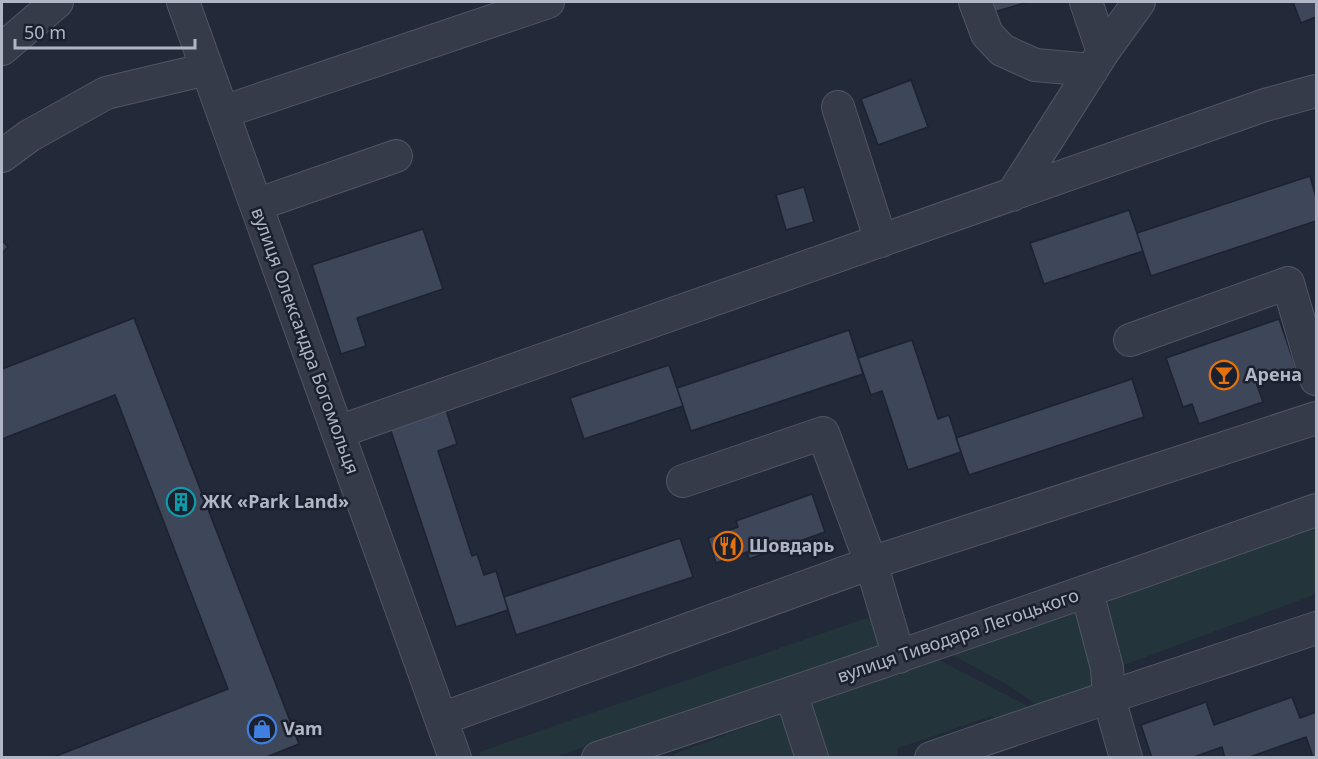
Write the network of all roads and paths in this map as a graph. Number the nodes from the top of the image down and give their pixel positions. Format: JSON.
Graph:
{"nodes":[{"id":1,"x":57,"y":2,"type":"edge"},
{"id":2,"x":168,"y":2,"type":"edge"},
{"id":3,"x":548,"y":2,"type":"edge"},
{"id":4,"x":975,"y":2,"type":"edge"},
{"id":5,"x":1086,"y":2,"type":"edge"},
{"id":6,"x":1139,"y":2,"type":"edge"},
{"id":7,"x":187,"y":14,"type":"edge"},
{"id":8,"x":2,"y":49,"type":"edge"},
{"id":9,"x":1098,"y":61,"type":"junction"},
{"id":10,"x":207,"y":69,"type":"junction"},
{"id":11,"x":1317,"y":90,"type":"edge"},
{"id":12,"x":838,"y":107,"type":"dead end"},
{"id":13,"x":223,"y":112,"type":"junction"},
{"id":14,"x":2,"y":156,"type":"edge"},
{"id":15,"x":396,"y":156,"type":"dead end"},
{"id":16,"x":1012,"y":195,"type":"junction"},
{"id":17,"x":256,"y":205,"type":"junction"},
{"id":18,"x":881,"y":241,"type":"junction"},
{"id":19,"x":1130,"y":340,"type":"dead end"},
{"id":20,"x":1317,"y":379,"type":"edge"},
{"id":21,"x":1317,"y":418,"type":"edge"},
{"id":22,"x":338,"y":432,"type":"junction"},
{"id":23,"x":683,"y":481,"type":"dead end"},
{"id":24,"x":1317,"y":510,"type":"edge"},
{"id":25,"x":871,"y":563,"type":"junction"},
{"id":26,"x":1087,"y":592,"type":"junction"},
{"id":27,"x":1317,"y":628,"type":"edge"},
{"id":28,"x":899,"y":657,"type":"junction"},
{"id":29,"x":791,"y":693,"type":"junction"},
{"id":30,"x":1109,"y":698,"type":"junction"},
{"id":31,"x":441,"y":719,"type":"junction"},
{"id":32,"x":455,"y":758,"type":"edge"},
{"id":33,"x":598,"y":758,"type":"edge"},
{"id":34,"x":812,"y":758,"type":"edge"},
{"id":35,"x":931,"y":758,"type":"edge"},
{"id":36,"x":1126,"y":758,"type":"edge"}],
"edges":[{"from":1,"to":8,"type":"street"},
{"from":2,"to":7,"type":"street"},
{"from":3,"to":13,"type":"street"},
{"from":4,"to":9,"type":"street"},
{"from":5,"to":9,"type":"street"},
{"from":6,"to":9,"type":"street"},
{"from":7,"to":10,"type":"street","name":"вулиця Олександра Богомольця"},
{"from":9,"to":16,"type":"street"},
{"from":10,"to":13,"type":"street","name":"вулиця Олександра Богомольця"},
{"from":10,"to":14,"type":"street"},
{"from":11,"to":16,"type":"street"},
{"from":12,"to":18,"type":"street"},
{"from":13,"to":17,"type":"street","name":"вулиця Олександра Богомольця"},
{"from":15,"to":17,"type":"street"},
{"from":16,"to":18,"type":"street"},
{"from":17,"to":22,"type":"street","name":"вулиця Олександра Богомольця"},
{"from":18,"to":22,"type":"street"},
{"from":19,"to":20,"type":"street"},
{"from":21,"to":25,"type":"street"},
{"from":22,"to":31,"type":"street","name":"вулиця Олександра Богомольця"},
{"from":23,"to":25,"type":"street"},
{"from":24,"to":26,"type":"street","name":"вулиця Тиводара Легоцького"},
{"from":25,"to":28,"type":"street"},
{"from":25,"to":31,"type":"street"},
{"from":26,"to":28,"type":"street","name":"вулиця Тиводара Легоцького"},
{"from":26,"to":30,"type":"street"},
{"from":27,"to":30,"type":"street"},
{"from":28,"to":29,"type":"street","name":"вулиця Тиводара Легоцького"},
{"from":29,"to":33,"type":"street","name":"вулиця Тиводара Легоцького"},
{"from":29,"to":34,"type":"street"},
{"from":30,"to":35,"type":"street"},
{"from":30,"to":36,"type":"street"},
{"from":31,"to":32,"type":"street","name":"вулиця Олександра Богомольця"}]}
